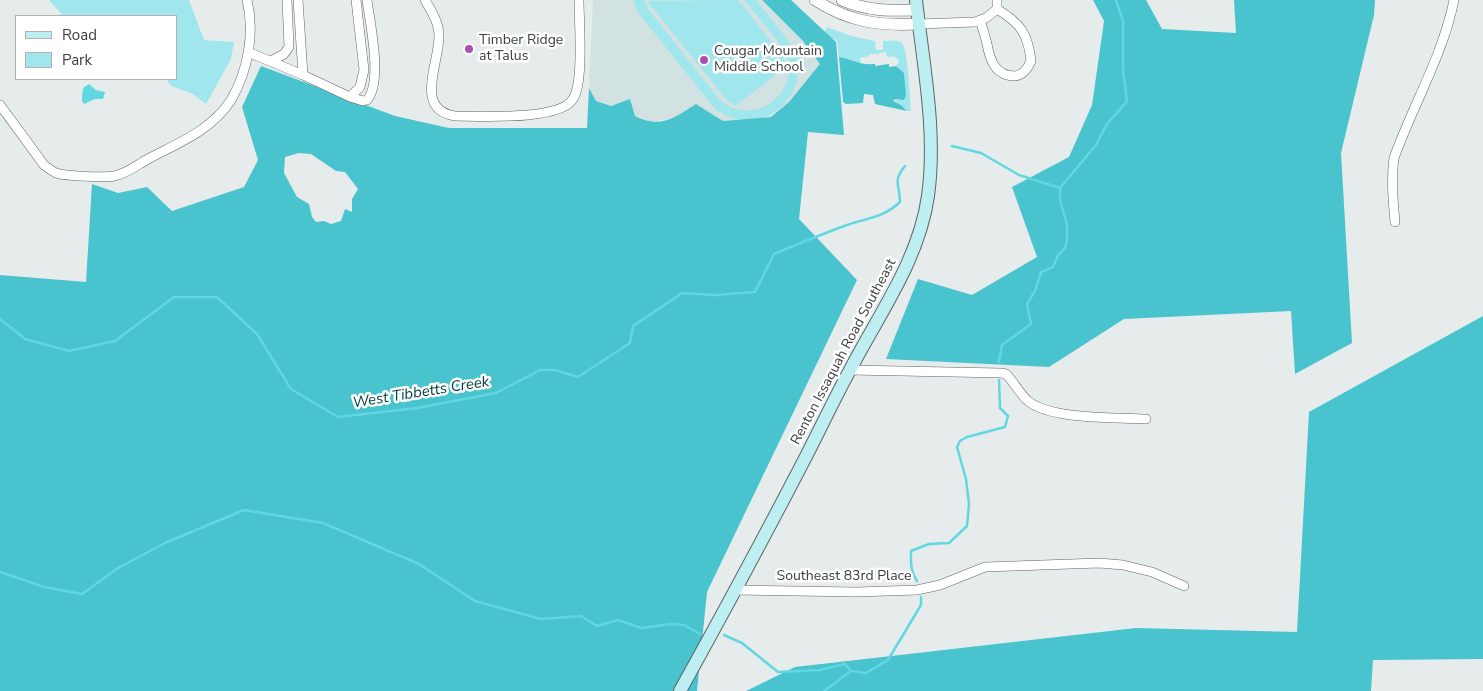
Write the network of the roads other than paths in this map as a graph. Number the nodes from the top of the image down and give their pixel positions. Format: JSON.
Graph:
{"nodes":[{"id":1,"x":246,"y":0,"type":"edge"},
{"id":2,"x":287,"y":0,"type":"edge"},
{"id":3,"x":298,"y":0,"type":"edge"},
{"id":4,"x":356,"y":0,"type":"edge"},
{"id":5,"x":367,"y":0,"type":"edge"},
{"id":6,"x":425,"y":0,"type":"edge"},
{"id":7,"x":579,"y":0,"type":"edge"},
{"id":8,"x":815,"y":0,"type":"edge"},
{"id":9,"x":842,"y":0,"type":"edge"},
{"id":10,"x":1454,"y":0,"type":"edge"},
{"id":11,"x":997,"y":4,"type":"edge"},
{"id":12,"x":916,"y":5,"type":"edge"},
{"id":13,"x":980,"y":21,"type":"junction"},
{"id":14,"x":918,"y":24,"type":"junction"},
{"id":15,"x":248,"y":52,"type":"junction"},
{"id":16,"x":271,"y":61,"type":"junction"},
{"id":17,"x":303,"y":75,"type":"junction"},
{"id":18,"x":350,"y":97,"type":"junction"},
{"id":19,"x":0,"y":105,"type":"edge"},
{"id":20,"x":1394,"y":222,"type":"dead end"},
{"id":21,"x":850,"y":370,"type":"junction"},
{"id":22,"x":1146,"y":418,"type":"dead end"},
{"id":23,"x":1184,"y":586,"type":"dead end"},
{"id":24,"x":735,"y":590,"type":"junction"},
{"id":25,"x":680,"y":691,"type":"edge"}],
"edges":[{"from":1,"to":15,"type":"street"},
{"from":2,"to":16,"type":"street"},
{"from":3,"to":17,"type":"street"},
{"from":4,"to":18,"type":"street"},
{"from":5,"to":18,"type":"street"},
{"from":6,"to":7,"type":"street"},
{"from":8,"to":14,"type":"street"},
{"from":9,"to":12,"type":"street"},
{"from":10,"to":20,"type":"street"},
{"from":11,"to":13,"type":"street"},
{"from":11,"to":13,"type":"street"},
{"from":12,"to":14,"type":"main road","name":"Renton Issaquah Road Southeast"},
{"from":13,"to":14,"type":"street"},
{"from":14,"to":21,"type":"main road","name":"Renton Issaquah Road Southeast"},
{"from":15,"to":16,"type":"street"},
{"from":15,"to":19,"type":"street"},
{"from":16,"to":17,"type":"street"},
{"from":17,"to":18,"type":"street"},
{"from":21,"to":22,"type":"street"},
{"from":21,"to":24,"type":"main road","name":"Renton Issaquah Road Southeast"},
{"from":23,"to":24,"type":"street","name":"Southeast 83rd Place"},
{"from":24,"to":25,"type":"main road","name":"Renton Issaquah Road Southeast"}]}
